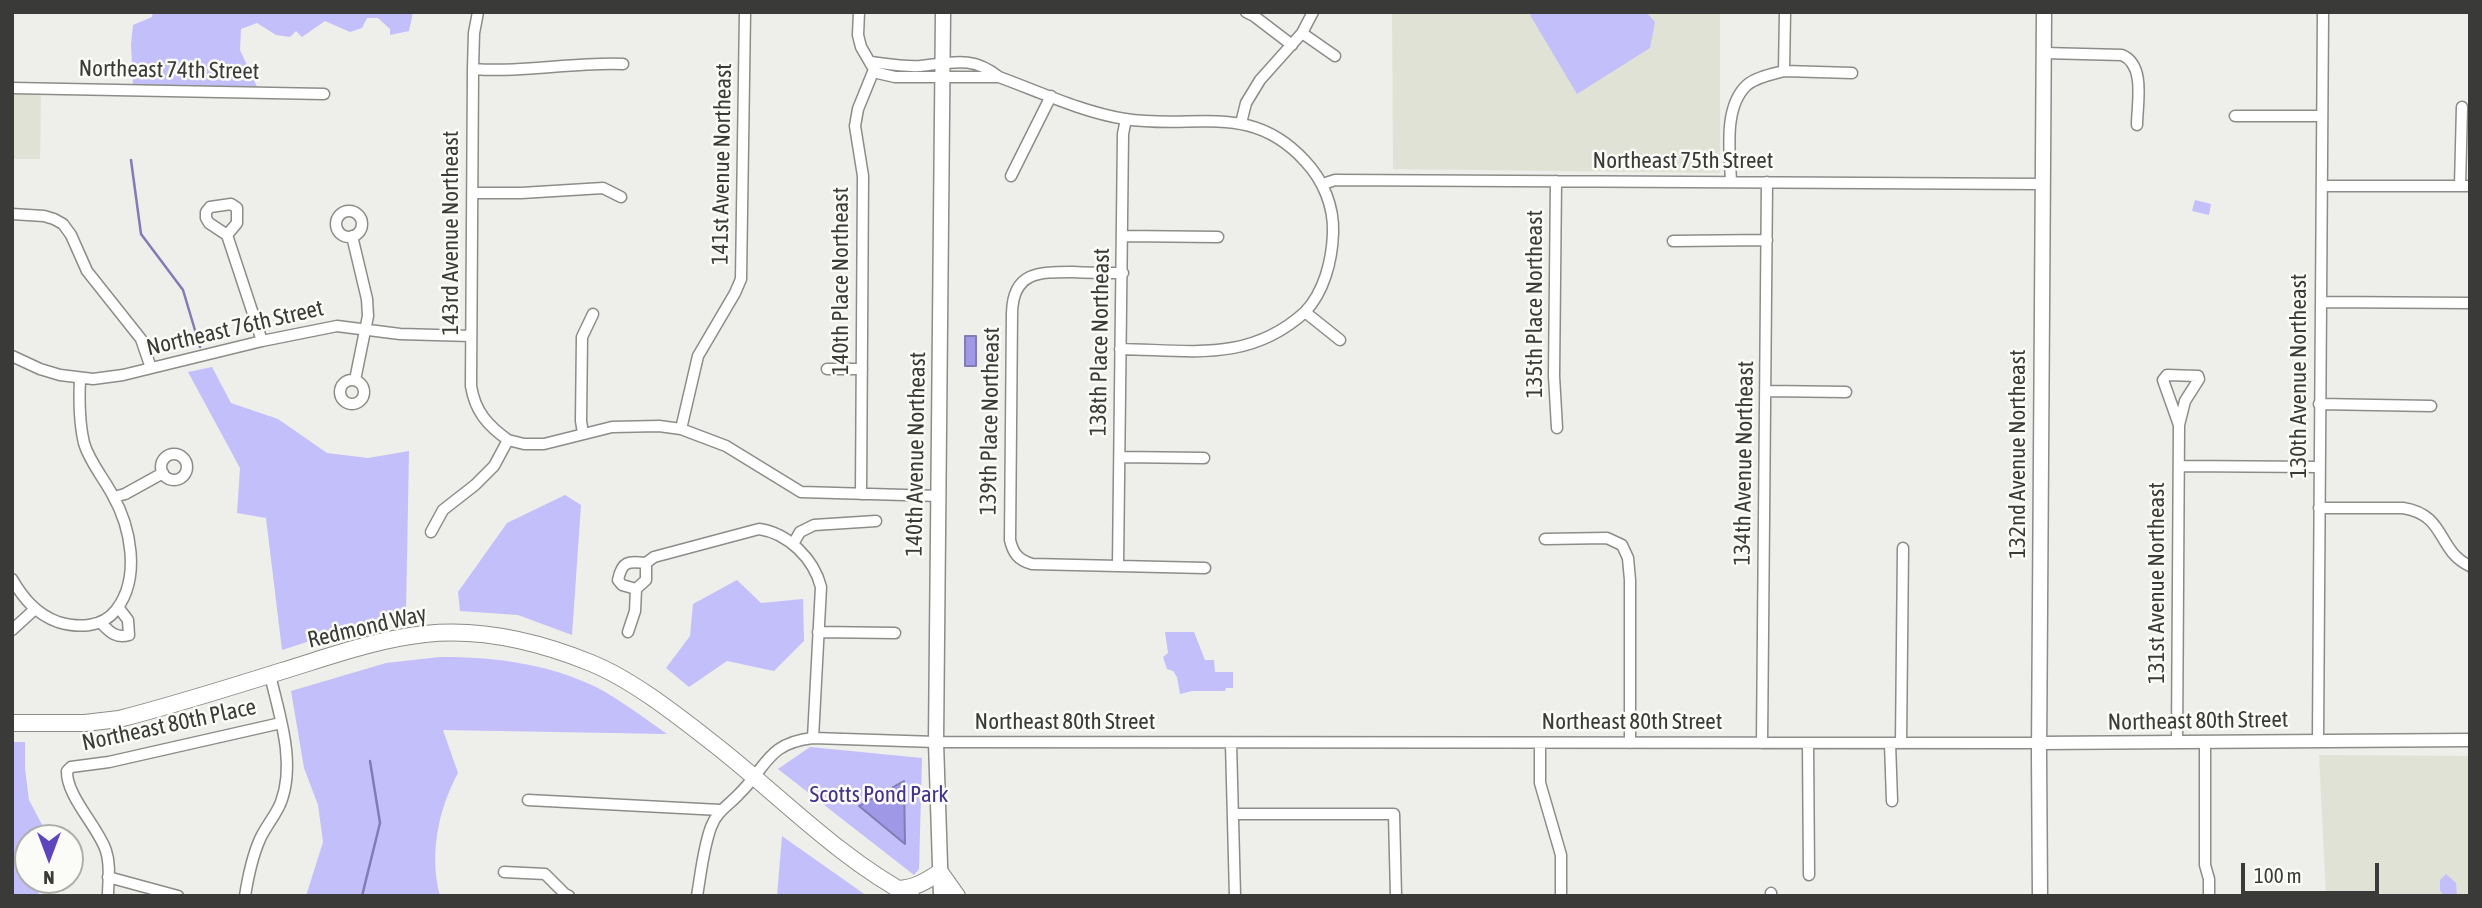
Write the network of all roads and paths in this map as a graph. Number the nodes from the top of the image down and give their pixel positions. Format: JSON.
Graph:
{"nodes":[{"id":1,"x":478,"y":12,"type":"edge"},
{"id":2,"x":745,"y":12,"type":"edge"},
{"id":3,"x":859,"y":12,"type":"edge"},
{"id":4,"x":943,"y":12,"type":"edge"},
{"id":5,"x":1246,"y":12,"type":"edge"},
{"id":6,"x":1313,"y":12,"type":"edge"},
{"id":7,"x":1785,"y":12,"type":"edge"},
{"id":8,"x":2044,"y":12,"type":"edge"},
{"id":9,"x":2323,"y":12,"type":"edge"},
{"id":10,"x":1302,"y":33,"type":"junction"},
{"id":11,"x":1292,"y":45,"type":"junction"},
{"id":12,"x":2044,"y":53,"type":"junction"},
{"id":13,"x":1335,"y":56,"type":"dead end"},
{"id":14,"x":623,"y":64,"type":"dead end"},
{"id":15,"x":872,"y":67,"type":"junction"},
{"id":16,"x":473,"y":69,"type":"junction"},
{"id":17,"x":943,"y":69,"type":"junction"},
{"id":18,"x":1784,"y":71,"type":"junction"},
{"id":19,"x":1852,"y":73,"type":"dead end"},
{"id":20,"x":12,"y":88,"type":"edge"},
{"id":21,"x":324,"y":94,"type":"dead end"},
{"id":22,"x":1051,"y":96,"type":"junction"},
{"id":23,"x":2462,"y":107,"type":"dead end"},
{"id":24,"x":2235,"y":116,"type":"dead end"},
{"id":25,"x":2322,"y":116,"type":"junction"},
{"id":26,"x":1126,"y":119,"type":"junction"},
{"id":27,"x":1241,"y":123,"type":"junction"},
{"id":28,"x":2137,"y":125,"type":"dead end"},
{"id":29,"x":1011,"y":176,"type":"dead end"},
{"id":30,"x":1556,"y":181,"type":"junction"},
{"id":31,"x":1731,"y":182,"type":"junction"},
{"id":32,"x":1767,"y":182,"type":"junction"},
{"id":33,"x":1323,"y":184,"type":"junction"},
{"id":34,"x":2042,"y":184,"type":"junction"},
{"id":35,"x":2465,"y":186,"type":"edge"},
{"id":36,"x":2322,"y":187,"type":"junction"},
{"id":37,"x":473,"y":193,"type":"junction"},
{"id":38,"x":621,"y":197,"type":"dead end"},
{"id":39,"x":12,"y":214,"type":"edge"},
{"id":40,"x":227,"y":235,"type":"dead end"},
{"id":41,"x":352,"y":236,"type":"dead end"},
{"id":42,"x":1122,"y":236,"type":"junction"},
{"id":43,"x":1217,"y":237,"type":"dead end"},
{"id":44,"x":1767,"y":240,"type":"junction"},
{"id":45,"x":1672,"y":241,"type":"dead end"},
{"id":46,"x":1123,"y":273,"type":"junction"},
{"id":47,"x":2321,"y":302,"type":"junction"},
{"id":48,"x":2470,"y":303,"type":"edge"},
{"id":49,"x":1305,"y":312,"type":"junction"},
{"id":50,"x":593,"y":314,"type":"dead end"},
{"id":51,"x":367,"y":329,"type":"junction"},
{"id":52,"x":471,"y":336,"type":"junction"},
{"id":53,"x":1340,"y":340,"type":"dead end"},
{"id":54,"x":262,"y":341,"type":"junction"},
{"id":55,"x":1121,"y":349,"type":"junction"},
{"id":56,"x":12,"y":356,"type":"edge"},
{"id":57,"x":151,"y":368,"type":"junction"},
{"id":58,"x":827,"y":369,"type":"dead end"},
{"id":59,"x":862,"y":369,"type":"junction"},
{"id":60,"x":80,"y":379,"type":"junction"},
{"id":61,"x":355,"y":380,"type":"dead end"},
{"id":62,"x":1766,"y":391,"type":"junction"},
{"id":63,"x":1846,"y":392,"type":"dead end"},
{"id":64,"x":2319,"y":404,"type":"junction"},
{"id":65,"x":2431,"y":406,"type":"dead end"},
{"id":66,"x":2179,"y":425,"type":"junction"},
{"id":67,"x":1557,"y":428,"type":"dead end"},
{"id":68,"x":681,"y":429,"type":"junction"},
{"id":69,"x":583,"y":433,"type":"junction"},
{"id":70,"x":508,"y":440,"type":"junction"},
{"id":71,"x":1120,"y":457,"type":"junction"},
{"id":72,"x":1204,"y":458,"type":"dead end"},
{"id":73,"x":2179,"y":466,"type":"junction"},
{"id":74,"x":2319,"y":467,"type":"junction"},
{"id":75,"x":163,"y":473,"type":"dead end"},
{"id":76,"x":861,"y":494,"type":"junction"},
{"id":77,"x":939,"y":496,"type":"junction"},
{"id":78,"x":114,"y":497,"type":"junction"},
{"id":79,"x":2319,"y":508,"type":"junction"},
{"id":80,"x":876,"y":521,"type":"dead end"},
{"id":81,"x":431,"y":532,"type":"dead end"},
{"id":82,"x":1545,"y":539,"type":"dead end"},
{"id":83,"x":793,"y":544,"type":"junction"},
{"id":84,"x":1903,"y":548,"type":"dead end"},
{"id":85,"x":646,"y":563,"type":"junction"},
{"id":86,"x":1118,"y":566,"type":"junction"},
{"id":87,"x":2470,"y":566,"type":"edge"},
{"id":88,"x":1205,"y":568,"type":"dead end"},
{"id":89,"x":12,"y":579,"type":"edge"},
{"id":90,"x":636,"y":589,"type":"junction"},
{"id":91,"x":16,"y":597,"type":"edge"},
{"id":92,"x":118,"y":607,"type":"junction"},
{"id":93,"x":34,"y":609,"type":"junction"},
{"id":94,"x":100,"y":622,"type":"junction"},
{"id":95,"x":12,"y":630,"type":"edge"},
{"id":96,"x":628,"y":632,"type":"dead end"},
{"id":97,"x":818,"y":632,"type":"junction"},
{"id":98,"x":895,"y":633,"type":"dead end"},
{"id":99,"x":270,"y":675,"type":"junction"},
{"id":100,"x":12,"y":723,"type":"edge"},
{"id":101,"x":281,"y":723,"type":"junction"},
{"id":102,"x":813,"y":738,"type":"junction"},
{"id":103,"x":2318,"y":740,"type":"junction"},
{"id":104,"x":2470,"y":740,"type":"edge"},
{"id":105,"x":2177,"y":742,"type":"junction"},
{"id":106,"x":2204,"y":742,"type":"junction"},
{"id":107,"x":936,"y":743,"type":"junction"},
{"id":108,"x":1231,"y":743,"type":"junction"},
{"id":109,"x":1540,"y":743,"type":"junction"},
{"id":110,"x":1630,"y":743,"type":"junction"},
{"id":111,"x":1762,"y":743,"type":"junction"},
{"id":112,"x":1808,"y":743,"type":"junction"},
{"id":113,"x":1896,"y":743,"type":"junction"},
{"id":114,"x":2039,"y":743,"type":"junction"},
{"id":115,"x":753,"y":775,"type":"junction"},
{"id":116,"x":528,"y":800,"type":"dead end"},
{"id":117,"x":1892,"y":801,"type":"dead end"},
{"id":118,"x":720,"y":810,"type":"junction"},
{"id":119,"x":1233,"y":814,"type":"junction"},
{"id":120,"x":504,"y":872,"type":"dead end"},
{"id":121,"x":940,"y":872,"type":"junction"},
{"id":122,"x":1809,"y":875,"type":"dead end"},
{"id":123,"x":108,"y":877,"type":"junction"},
{"id":124,"x":905,"y":892,"type":"edge"},
{"id":125,"x":108,"y":896,"type":"edge"},
{"id":126,"x":178,"y":896,"type":"edge"},
{"id":127,"x":245,"y":896,"type":"edge"},
{"id":128,"x":569,"y":896,"type":"edge"},
{"id":129,"x":697,"y":896,"type":"edge"},
{"id":130,"x":941,"y":896,"type":"edge"},
{"id":131,"x":957,"y":896,"type":"edge"},
{"id":132,"x":1235,"y":896,"type":"edge"},
{"id":133,"x":1396,"y":896,"type":"edge"},
{"id":134,"x":1562,"y":896,"type":"edge"},
{"id":135,"x":2040,"y":896,"type":"edge"},
{"id":136,"x":2209,"y":896,"type":"edge"}],
"edges":[{"from":1,"to":16,"type":"street","name":"143rd Avenue Northeast"},
{"from":2,"to":68,"type":"street","name":"141st Avenue Northeast"},
{"from":3,"to":15,"type":"street"},
{"from":4,"to":17,"type":"main road","name":"140th Avenue Northeast"},
{"from":5,"to":11,"type":"street"},
{"from":6,"to":10,"type":"street"},
{"from":7,"to":18,"type":"street"},
{"from":8,"to":12,"type":"main road","name":"132nd Avenue Northeast"},
{"from":9,"to":25,"type":"street","name":"130th Avenue Northeast"},
{"from":10,"to":11,"type":"street"},
{"from":10,"to":13,"type":"street"},
{"from":11,"to":27,"type":"street"},
{"from":12,"to":28,"type":"street"},
{"from":12,"to":34,"type":"main road","name":"132nd Avenue Northeast"},
{"from":14,"to":16,"type":"street"},
{"from":15,"to":17,"type":"street"},
{"from":15,"to":59,"type":"street","name":"140th Place Northeast"},
{"from":16,"to":37,"type":"street","name":"143rd Avenue Northeast"},
{"from":17,"to":22,"type":"street"},
{"from":17,"to":77,"type":"main road","name":"140th Avenue Northeast"},
{"from":18,"to":19,"type":"street"},
{"from":18,"to":31,"type":"street"},
{"from":20,"to":21,"type":"street","name":"Northeast 74th Street"},
{"from":22,"to":26,"type":"street"},
{"from":22,"to":29,"type":"street"},
{"from":23,"to":35,"type":"street"},
{"from":24,"to":25,"type":"street"},
{"from":25,"to":36,"type":"street","name":"130th Avenue Northeast"},
{"from":26,"to":27,"type":"street"},
{"from":26,"to":42,"type":"street","name":"138th Place Northeast"},
{"from":27,"to":33,"type":"street"},
{"from":30,"to":31,"type":"street","name":"Northeast 75th Street"},
{"from":30,"to":33,"type":"street","name":"Northeast 75th Street"},
{"from":30,"to":67,"type":"street","name":"135th Place Northeast"},
{"from":31,"to":32,"type":"street","name":"Northeast 75th Street"},
{"from":32,"to":34,"type":"street","name":"Northeast 75th Street"},
{"from":32,"to":44,"type":"street","name":"134th Avenue Northeast"},
{"from":33,"to":49,"type":"street"},
{"from":34,"to":114,"type":"main road","name":"132nd Avenue Northeast"},
{"from":35,"to":36,"type":"street"},
{"from":36,"to":47,"type":"street","name":"130th Avenue Northeast"},
{"from":37,"to":38,"type":"street"},
{"from":37,"to":52,"type":"street","name":"143rd Avenue Northeast"},
{"from":39,"to":57,"type":"street"},
{"from":40,"to":54,"type":"street"},
{"from":41,"to":51,"type":"street"},
{"from":42,"to":43,"type":"street"},
{"from":42,"to":46,"type":"street","name":"138th Place Northeast"},
{"from":44,"to":45,"type":"street"},
{"from":44,"to":62,"type":"street","name":"134th Avenue Northeast"},
{"from":46,"to":55,"type":"street","name":"138th Place Northeast"},
{"from":46,"to":86,"type":"street","name":"139th Place Northeast"},
{"from":47,"to":48,"type":"street"},
{"from":47,"to":64,"type":"street","name":"130th Avenue Northeast"},
{"from":49,"to":53,"type":"street"},
{"from":49,"to":55,"type":"street"},
{"from":50,"to":69,"type":"street"},
{"from":51,"to":52,"type":"street","name":"Northeast 76th Street"},
{"from":51,"to":54,"type":"street","name":"Northeast 76th Street"},
{"from":51,"to":61,"type":"street"},
{"from":52,"to":70,"type":"street","name":"143rd Avenue Northeast"},
{"from":54,"to":57,"type":"street","name":"Northeast 76th Street"},
{"from":55,"to":71,"type":"street","name":"138th Place Northeast"},
{"from":56,"to":60,"type":"street","name":"Northeast 76th Street"},
{"from":57,"to":60,"type":"street","name":"Northeast 76th Street"},
{"from":58,"to":59,"type":"street"},
{"from":59,"to":76,"type":"street","name":"140th Place Northeast"},
{"from":60,"to":78,"type":"street"},
{"from":62,"to":63,"type":"street"},
{"from":62,"to":111,"type":"street","name":"134th Avenue Northeast"},
{"from":64,"to":65,"type":"street"},
{"from":64,"to":74,"type":"street","name":"130th Avenue Northeast"},
{"from":66,"to":66,"type":"street","name":"131st Avenue Northeast"},
{"from":66,"to":73,"type":"street","name":"131st Avenue Northeast"},
{"from":68,"to":69,"type":"street"},
{"from":68,"to":76,"type":"street"},
{"from":69,"to":70,"type":"street"},
{"from":70,"to":81,"type":"street"},
{"from":71,"to":72,"type":"street"},
{"from":71,"to":86,"type":"street","name":"138th Place Northeast"},
{"from":73,"to":74,"type":"street"},
{"from":73,"to":105,"type":"street","name":"131st Avenue Northeast"},
{"from":74,"to":79,"type":"street","name":"130th Avenue Northeast"},
{"from":75,"to":78,"type":"street"},
{"from":76,"to":77,"type":"street"},
{"from":77,"to":107,"type":"main road","name":"140th Avenue Northeast"},
{"from":78,"to":92,"type":"street"},
{"from":79,"to":87,"type":"street"},
{"from":79,"to":103,"type":"street","name":"130th Avenue Northeast"},
{"from":80,"to":83,"type":"street"},
{"from":82,"to":110,"type":"street"},
{"from":83,"to":85,"type":"street"},
{"from":83,"to":97,"type":"street"},
{"from":84,"to":113,"type":"street"},
{"from":85,"to":90,"type":"street"},
{"from":85,"to":90,"type":"street"},
{"from":86,"to":88,"type":"street"},
{"from":89,"to":91,"type":"street"},
{"from":90,"to":96,"type":"street"},
{"from":91,"to":93,"type":"street"},
{"from":92,"to":94,"type":"street"},
{"from":92,"to":94,"type":"street"},
{"from":93,"to":94,"type":"street"},
{"from":93,"to":95,"type":"street"},
{"from":97,"to":98,"type":"street"},
{"from":97,"to":102,"type":"street"},
{"from":99,"to":100,"type":"main road","name":"Redmond Way"},
{"from":99,"to":101,"type":"street"},
{"from":99,"to":115,"type":"main road","name":"Redmond Way"},
{"from":101,"to":123,"type":"street","name":"Northeast 80th Place"},
{"from":101,"to":127,"type":"street"},
{"from":102,"to":107,"type":"street","name":"Northeast 80th Street"},
{"from":102,"to":115,"type":"street","name":"Northeast 80th Street"},
{"from":103,"to":104,"type":"street","name":"Northeast 80th Street"},
{"from":103,"to":106,"type":"street","name":"Northeast 80th Street"},
{"from":105,"to":106,"type":"street","name":"Northeast 80th Street"},
{"from":105,"to":114,"type":"street","name":"Northeast 80th Street"},
{"from":106,"to":136,"type":"street"},
{"from":107,"to":108,"type":"street","name":"Northeast 80th Street"},
{"from":107,"to":121,"type":"main road","name":"140th Avenue Northeast"},
{"from":108,"to":109,"type":"street","name":"Northeast 80th Street"},
{"from":108,"to":119,"type":"street"},
{"from":109,"to":110,"type":"street","name":"Northeast 80th Street"},
{"from":109,"to":134,"type":"street"},
{"from":110,"to":111,"type":"street","name":"Northeast 80th Street"},
{"from":111,"to":112,"type":"street","name":"Northeast 80th Street"},
{"from":112,"to":113,"type":"street","name":"Northeast 80th Street"},
{"from":112,"to":122,"type":"street"},
{"from":113,"to":114,"type":"street","name":"Northeast 80th Street"},
{"from":113,"to":117,"type":"street"},
{"from":114,"to":135,"type":"main road","name":"132nd Avenue Northeast"},
{"from":115,"to":118,"type":"street"},
{"from":115,"to":124,"type":"main road","name":"Redmond Way"},
{"from":116,"to":118,"type":"street"},
{"from":118,"to":129,"type":"street"},
{"from":119,"to":132,"type":"street"},
{"from":119,"to":133,"type":"street"},
{"from":120,"to":128,"type":"street"},
{"from":121,"to":124,"type":"main road"},
{"from":121,"to":130,"type":"main road","name":"140th Avenue Northeast"},
{"from":121,"to":131,"type":"main road"},
{"from":123,"to":125,"type":"street"},
{"from":123,"to":126,"type":"street"}]}
